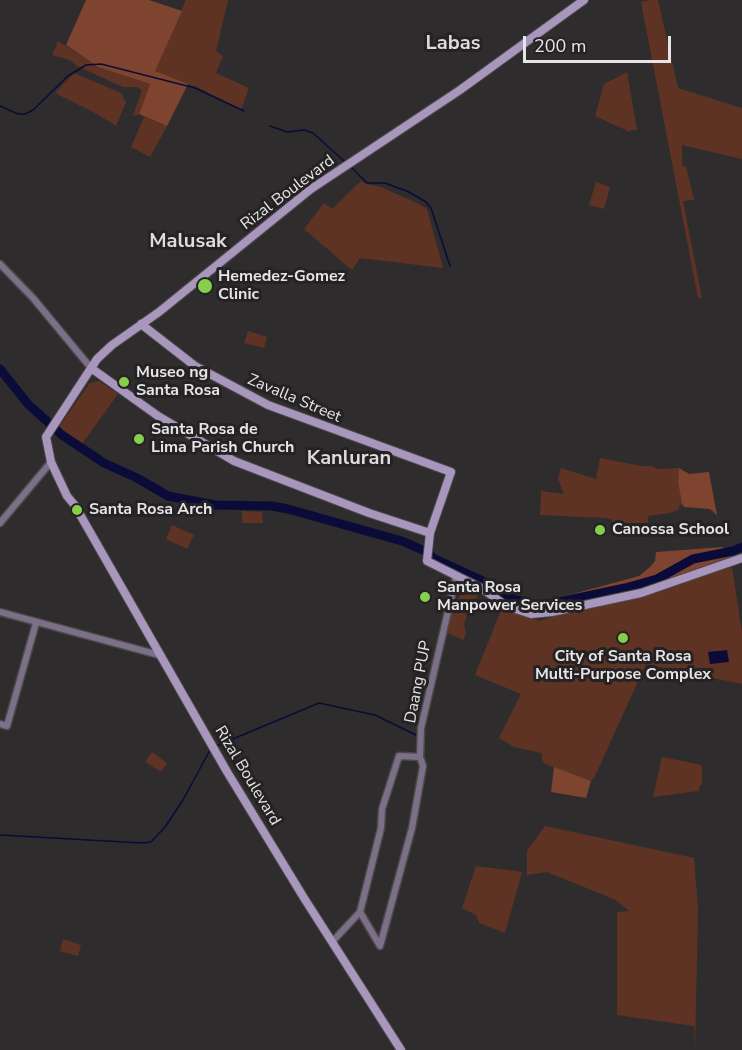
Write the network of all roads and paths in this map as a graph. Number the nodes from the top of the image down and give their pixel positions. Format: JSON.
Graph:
{"nodes":[{"id":1,"x":584,"y":0,"type":"edge"},
{"id":2,"x":0,"y":264,"type":"edge"},
{"id":3,"x":141,"y":324,"type":"junction"},
{"id":4,"x":91,"y":368,"type":"junction"},
{"id":5,"x":51,"y":462,"type":"junction"},
{"id":6,"x":0,"y":524,"type":"edge"},
{"id":7,"x":430,"y":533,"type":"junction"},
{"id":8,"x":742,"y":558,"type":"edge"},
{"id":9,"x":456,"y":577,"type":"junction"},
{"id":10,"x":0,"y":612,"type":"edge"},
{"id":11,"x":36,"y":623,"type":"junction"},
{"id":12,"x":159,"y":655,"type":"junction"},
{"id":13,"x":4,"y":725,"type":"edge"},
{"id":14,"x":420,"y":758,"type":"junction"},
{"id":15,"x":360,"y":912,"type":"junction"},
{"id":16,"x":332,"y":942,"type":"junction"},
{"id":17,"x":401,"y":1050,"type":"edge"}],
"edges":[{"from":1,"to":3,"type":"main road","name":"Rizal Boulevard"},
{"from":2,"to":4,"type":"street"},
{"from":3,"to":4,"type":"main road","name":"Rizal Boulevard"},
{"from":3,"to":7,"type":"main road","name":"Zavalla Street"},
{"from":4,"to":5,"type":"main road","name":"Rizal Boulevard"},
{"from":4,"to":7,"type":"main road"},
{"from":5,"to":6,"type":"street"},
{"from":5,"to":12,"type":"main road","name":"Rizal Boulevard"},
{"from":7,"to":9,"type":"main road"},
{"from":8,"to":9,"type":"main road"},
{"from":9,"to":14,"type":"street","name":"Daang PUP"},
{"from":10,"to":11,"type":"street"},
{"from":11,"to":12,"type":"street"},
{"from":11,"to":13,"type":"street"},
{"from":12,"to":16,"type":"main road","name":"Rizal Boulevard"},
{"from":14,"to":15,"type":"street"},
{"from":14,"to":15,"type":"street","name":"Daang PUP"},
{"from":15,"to":16,"type":"street"},
{"from":16,"to":17,"type":"main road","name":"Rizal Boulevard"}]}
